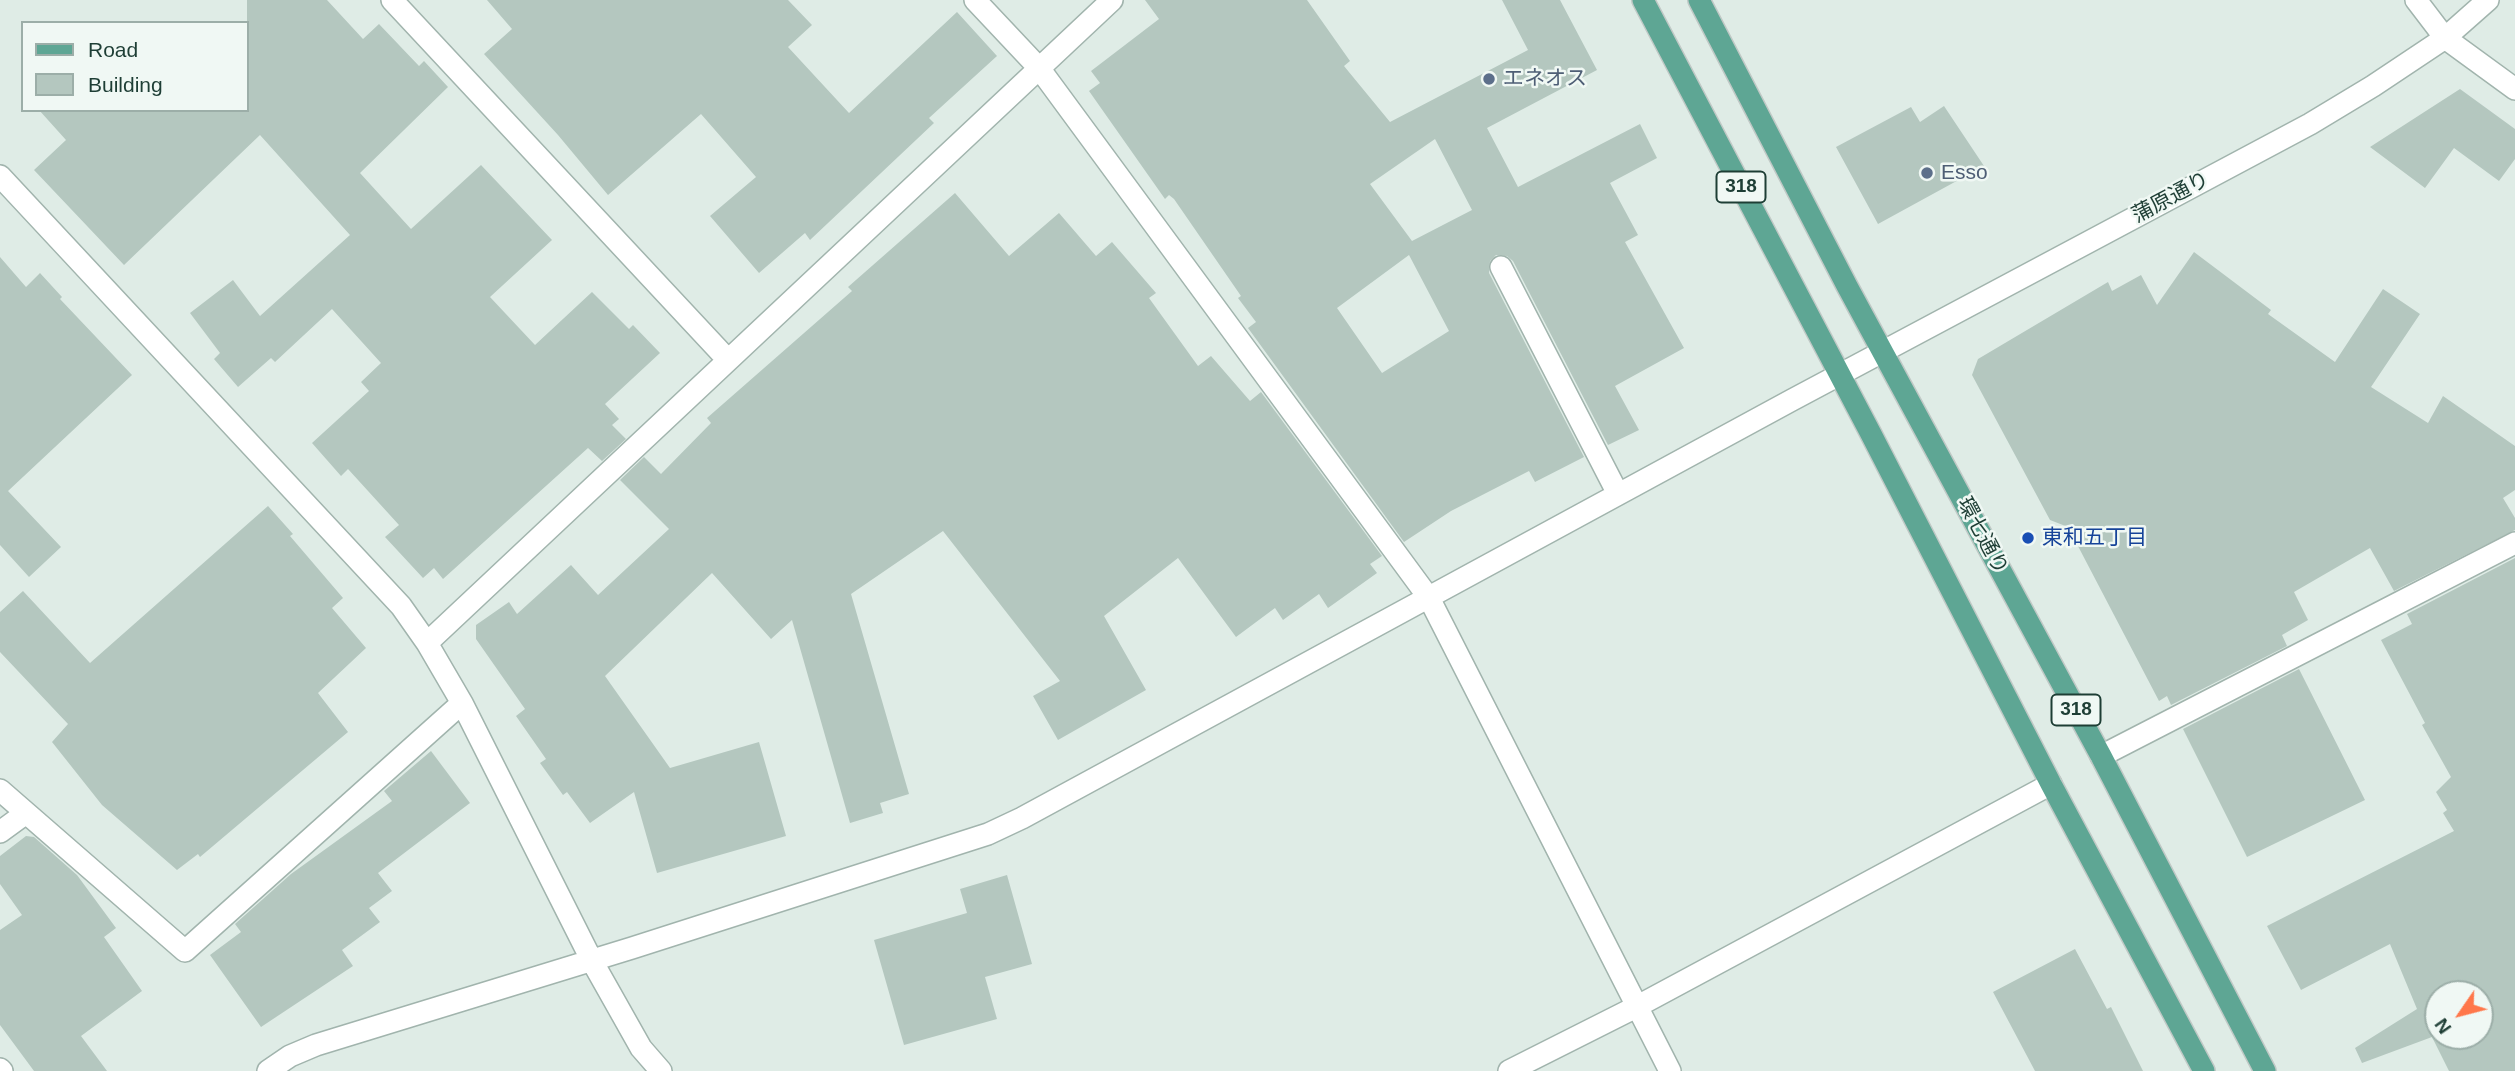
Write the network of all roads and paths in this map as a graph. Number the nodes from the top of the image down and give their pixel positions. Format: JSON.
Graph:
{"nodes":[{"id":1,"x":392,"y":0,"type":"edge"},
{"id":2,"x":975,"y":0,"type":"edge"},
{"id":3,"x":1112,"y":0,"type":"edge"},
{"id":4,"x":1643,"y":0,"type":"edge"},
{"id":5,"x":1699,"y":0,"type":"edge"},
{"id":6,"x":2416,"y":0,"type":"edge"},
{"id":7,"x":2488,"y":0,"type":"edge"},
{"id":8,"x":2445,"y":38,"type":"junction"},
{"id":9,"x":1039,"y":68,"type":"junction"},
{"id":10,"x":2515,"y":89,"type":"edge"},
{"id":11,"x":0,"y":176,"type":"edge"},
{"id":12,"x":1501,"y":267,"type":"dead end"},
{"id":13,"x":1883,"y":352,"type":"junction"},
{"id":14,"x":728,"y":360,"type":"junction"},
{"id":15,"x":1840,"y":374,"type":"junction"},
{"id":16,"x":1618,"y":494,"type":"junction"},
{"id":17,"x":2515,"y":543,"type":"edge"},
{"id":18,"x":1429,"y":598,"type":"junction"},
{"id":19,"x":427,"y":643,"type":"junction"},
{"id":20,"x":462,"y":703,"type":"junction"},
{"id":21,"x":2101,"y":756,"type":"junction"},
{"id":22,"x":2051,"y":784,"type":"junction"},
{"id":23,"x":0,"y":790,"type":"edge"},
{"id":24,"x":26,"y":813,"type":"junction"},
{"id":25,"x":0,"y":832,"type":"edge"},
{"id":26,"x":592,"y":961,"type":"junction"},
{"id":27,"x":1636,"y":1007,"type":"junction"},
{"id":28,"x":268,"y":1071,"type":"edge"},
{"id":29,"x":661,"y":1071,"type":"edge"},
{"id":30,"x":1509,"y":1071,"type":"edge"},
{"id":31,"x":1670,"y":1071,"type":"edge"},
{"id":32,"x":2204,"y":1071,"type":"edge"},
{"id":33,"x":2265,"y":1071,"type":"edge"}],
"edges":[{"from":1,"to":14,"type":"street"},
{"from":2,"to":9,"type":"street"},
{"from":3,"to":9,"type":"street"},
{"from":4,"to":15,"type":"main road","number":"318"},
{"from":5,"to":13,"type":"main road","name":"環七通り","number":"318"},
{"from":6,"to":8,"type":"street"},
{"from":7,"to":8,"type":"street","name":"蒲原通り"},
{"from":8,"to":10,"type":"street"},
{"from":8,"to":13,"type":"street","name":"蒲原通り"},
{"from":9,"to":14,"type":"street"},
{"from":9,"to":18,"type":"street"},
{"from":11,"to":19,"type":"street"},
{"from":12,"to":16,"type":"street"},
{"from":13,"to":15,"type":"street","name":"蒲原通り"},
{"from":13,"to":21,"type":"main road","name":"環七通り","number":"318"},
{"from":14,"to":19,"type":"street"},
{"from":15,"to":16,"type":"street","name":"蒲原通り"},
{"from":15,"to":22,"type":"main road","number":"318"},
{"from":16,"to":18,"type":"street","name":"蒲原通り"},
{"from":17,"to":21,"type":"street"},
{"from":18,"to":26,"type":"street","name":"蒲原通り"},
{"from":18,"to":27,"type":"street"},
{"from":19,"to":20,"type":"street"},
{"from":20,"to":24,"type":"street"},
{"from":20,"to":26,"type":"street"},
{"from":21,"to":33,"type":"main road","name":"環七通り","number":"318"},
{"from":22,"to":27,"type":"street"},
{"from":22,"to":32,"type":"main road","number":"318"},
{"from":23,"to":24,"type":"street"},
{"from":24,"to":25,"type":"street"},
{"from":26,"to":28,"type":"street","name":"蒲原通り"},
{"from":26,"to":29,"type":"street"},
{"from":27,"to":30,"type":"street"},
{"from":27,"to":31,"type":"street"}]}
